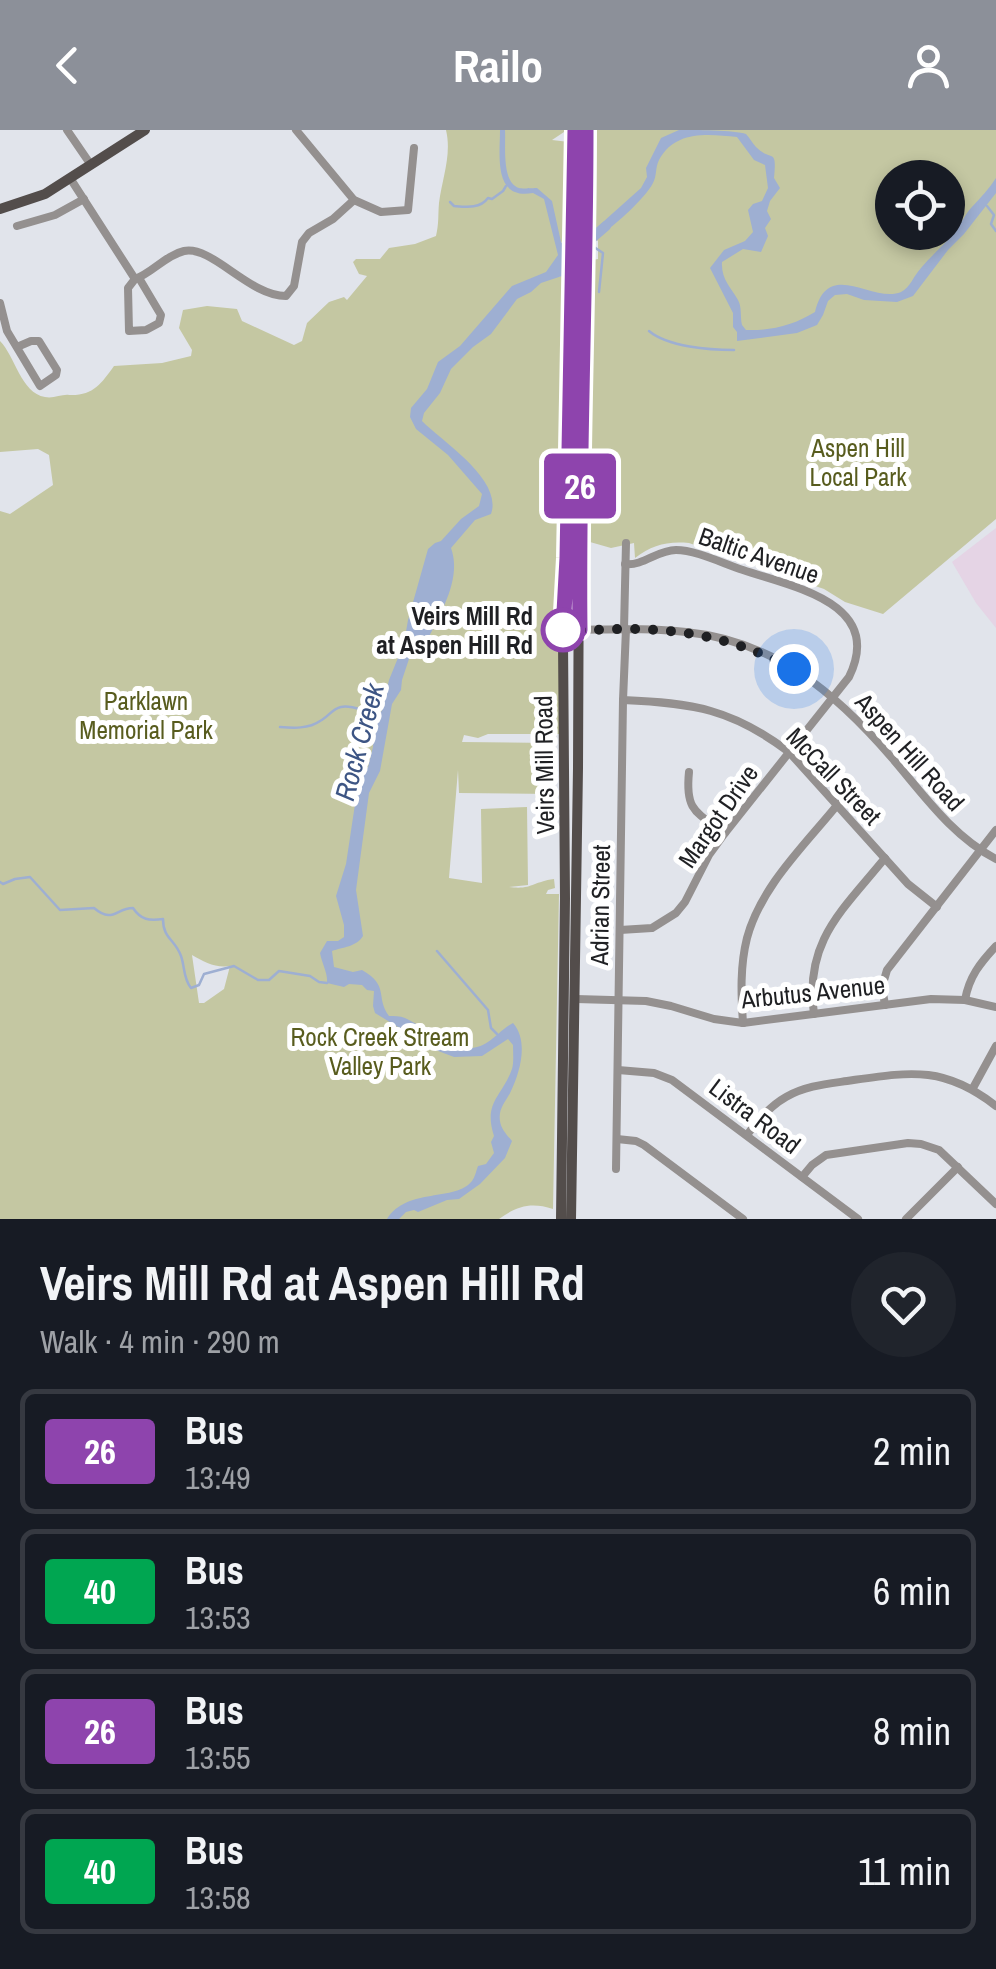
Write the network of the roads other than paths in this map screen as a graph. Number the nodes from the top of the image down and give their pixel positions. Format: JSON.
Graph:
{"nodes":[{"id":1,"x":67,"y":130,"type":"edge"},
{"id":2,"x":145,"y":130,"type":"edge"},
{"id":3,"x":296,"y":130,"type":"edge"},
{"id":4,"x":575,"y":130,"type":"edge"},
{"id":5,"x":586,"y":130,"type":"edge"},
{"id":6,"x":414,"y":148,"type":"dead end"},
{"id":7,"x":91,"y":165,"type":"junction"},
{"id":8,"x":70,"y":178,"type":"junction"},
{"id":9,"x":84,"y":199,"type":"junction"},
{"id":10,"x":354,"y":200,"type":"junction"},
{"id":11,"x":0,"y":209,"type":"edge"},
{"id":12,"x":17,"y":226,"type":"dead end"},
{"id":13,"x":137,"y":279,"type":"junction"},
{"id":14,"x":0,"y":303,"type":"edge"},
{"id":15,"x":16,"y":347,"type":"junction"},
{"id":16,"x":626,"y":543,"type":"dead end"},
{"id":17,"x":625,"y":564,"type":"junction"},
{"id":18,"x":624,"y":629,"type":"junction"},
{"id":19,"x":563,"y":630,"type":"junction"},
{"id":20,"x":580,"y":630,"type":"junction"},
{"id":21,"x":833,"y":697,"type":"junction"},
{"id":22,"x":623,"y":700,"type":"junction"},
{"id":23,"x":789,"y":752,"type":"junction"},
{"id":24,"x":689,"y":772,"type":"dead end"},
{"id":25,"x":838,"y":804,"type":"junction"},
{"id":26,"x":996,"y":830,"type":"edge"},
{"id":27,"x":725,"y":833,"type":"junction"},
{"id":28,"x":981,"y":851,"type":"junction"},
{"id":29,"x":884,"y":858,"type":"junction"},
{"id":30,"x":996,"y":859,"type":"edge"},
{"id":31,"x":936,"y":907,"type":"junction"},
{"id":32,"x":620,"y":930,"type":"junction"},
{"id":33,"x":996,"y":946,"type":"edge"},
{"id":34,"x":576,"y":999,"type":"junction"},
{"id":35,"x":619,"y":1000,"type":"junction"},
{"id":36,"x":965,"y":1000,"type":"junction"},
{"id":37,"x":885,"y":1005,"type":"junction"},
{"id":38,"x":996,"y":1007,"type":"edge"},
{"id":39,"x":814,"y":1014,"type":"junction"},
{"id":40,"x":743,"y":1023,"type":"junction"},
{"id":41,"x":569,"y":1031,"type":"junction"},
{"id":42,"x":996,"y":1046,"type":"edge"},
{"id":43,"x":618,"y":1070,"type":"junction"},
{"id":44,"x":973,"y":1088,"type":"junction"},
{"id":45,"x":996,"y":1106,"type":"edge"},
{"id":46,"x":747,"y":1135,"type":"junction"},
{"id":47,"x":617,"y":1139,"type":"junction"},
{"id":48,"x":567,"y":1157,"type":"junction"},
{"id":49,"x":958,"y":1167,"type":"junction"},
{"id":50,"x":616,"y":1169,"type":"dead end"},
{"id":51,"x":802,"y":1177,"type":"junction"},
{"id":52,"x":996,"y":1204,"type":"edge"},
{"id":53,"x":561,"y":1219,"type":"edge"},
{"id":54,"x":571,"y":1219,"type":"edge"},
{"id":55,"x":742,"y":1219,"type":"edge"},
{"id":56,"x":858,"y":1219,"type":"edge"},
{"id":57,"x":906,"y":1219,"type":"edge"}],
"edges":[{"from":1,"to":7,"type":"street"},
{"from":2,"to":7,"type":"main road"},
{"from":3,"to":10,"type":"street"},
{"from":4,"to":19,"type":"main road","name":"Veirs Mill Road"},
{"from":5,"to":20,"type":"main road","name":"Veirs Mill Road"},
{"from":6,"to":10,"type":"street"},
{"from":7,"to":8,"type":"main road"},
{"from":8,"to":9,"type":"street"},
{"from":8,"to":11,"type":"main road"},
{"from":9,"to":12,"type":"street"},
{"from":9,"to":13,"type":"street"},
{"from":10,"to":13,"type":"street"},
{"from":13,"to":13,"type":"street"},
{"from":14,"to":15,"type":"street"},
{"from":15,"to":15,"type":"street"},
{"from":16,"to":17,"type":"street","name":"Adrian Street"},
{"from":17,"to":18,"type":"street","name":"Adrian Street"},
{"from":17,"to":21,"type":"street","name":"Baltic Avenue"},
{"from":18,"to":20,"type":"street","name":"Aspen Hill Road"},
{"from":18,"to":21,"type":"street","name":"Aspen Hill Road"},
{"from":18,"to":22,"type":"street","name":"Adrian Street"},
{"from":19,"to":20,"type":"street","name":"Aspen Hill Road"},
{"from":19,"to":41,"type":"main road","name":"Veirs Mill Road"},
{"from":20,"to":34,"type":"main road","name":"Veirs Mill Road"},
{"from":21,"to":23,"type":"street","name":"Margot Drive"},
{"from":21,"to":28,"type":"street","name":"Aspen Hill Road"},
{"from":22,"to":23,"type":"street","name":"McCall Street"},
{"from":22,"to":32,"type":"street","name":"Adrian Street"},
{"from":23,"to":25,"type":"street","name":"McCall Street"},
{"from":23,"to":27,"type":"street","name":"Margot Drive"},
{"from":24,"to":27,"type":"street"},
{"from":25,"to":29,"type":"street","name":"McCall Street"},
{"from":25,"to":40,"type":"street"},
{"from":26,"to":28,"type":"street"},
{"from":27,"to":32,"type":"street","name":"Margot Drive"},
{"from":28,"to":30,"type":"street","name":"Aspen Hill Road"},
{"from":28,"to":31,"type":"street"},
{"from":29,"to":31,"type":"street","name":"McCall Street"},
{"from":29,"to":39,"type":"street"},
{"from":31,"to":37,"type":"street"},
{"from":32,"to":35,"type":"street","name":"Adrian Street"},
{"from":33,"to":36,"type":"street"},
{"from":34,"to":35,"type":"street","name":"Arbutus Avenue"},
{"from":34,"to":41,"type":"main road","name":"Veirs Mill Road"},
{"from":35,"to":40,"type":"street","name":"Arbutus Avenue"},
{"from":35,"to":43,"type":"street","name":"Adrian Street"},
{"from":36,"to":37,"type":"street","name":"Arbutus Avenue"},
{"from":36,"to":38,"type":"street","name":"Arbutus Avenue"},
{"from":37,"to":39,"type":"street","name":"Arbutus Avenue"},
{"from":39,"to":40,"type":"street","name":"Arbutus Avenue"},
{"from":41,"to":48,"type":"main road","name":"Veirs Mill Road"},
{"from":42,"to":44,"type":"street"},
{"from":43,"to":46,"type":"street","name":"Listra Road"},
{"from":43,"to":47,"type":"street","name":"Adrian Street"},
{"from":44,"to":45,"type":"street"},
{"from":44,"to":46,"type":"street"},
{"from":46,"to":51,"type":"street","name":"Listra Road"},
{"from":47,"to":50,"type":"street","name":"Adrian Street"},
{"from":47,"to":55,"type":"street"},
{"from":48,"to":53,"type":"main road","name":"Veirs Mill Road"},
{"from":48,"to":54,"type":"main road","name":"Veirs Mill Road"},
{"from":49,"to":51,"type":"street"},
{"from":49,"to":52,"type":"street"},
{"from":49,"to":57,"type":"street"},
{"from":51,"to":56,"type":"street","name":"Listra Road"}]}
